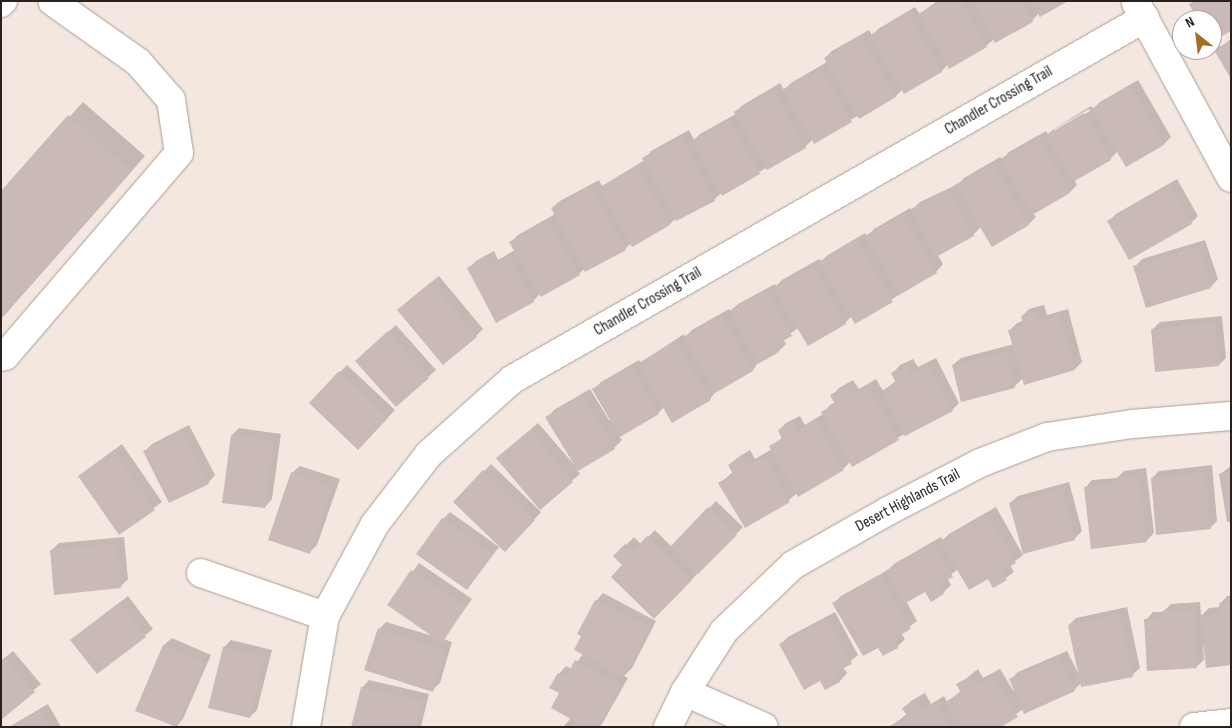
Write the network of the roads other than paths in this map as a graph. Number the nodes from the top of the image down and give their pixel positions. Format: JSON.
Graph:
{"nodes":[{"id":1,"x":52,"y":1,"type":"edge"},
{"id":2,"x":1140,"y":10,"type":"edge"},
{"id":3,"x":1231,"y":178,"type":"edge"},
{"id":4,"x":1,"y":357,"type":"edge"},
{"id":5,"x":1231,"y":416,"type":"edge"},
{"id":6,"x":201,"y":573,"type":"dead end"},
{"id":7,"x":325,"y":616,"type":"junction"},
{"id":8,"x":685,"y":692,"type":"junction"},
{"id":9,"x":1231,"y":723,"type":"edge"},
{"id":10,"x":306,"y":727,"type":"edge"},
{"id":11,"x":668,"y":727,"type":"edge"},
{"id":12,"x":764,"y":727,"type":"edge"},
{"id":13,"x":1194,"y":727,"type":"edge"}],
"edges":[{"from":1,"to":4,"type":"street"},
{"from":2,"to":3,"type":"street"},
{"from":2,"to":7,"type":"street","name":"Chandler Crossing Trail"},
{"from":5,"to":8,"type":"street","name":"Desert Highlands Trail"},
{"from":6,"to":7,"type":"street"},
{"from":7,"to":10,"type":"street","name":"Chandler Crossing Trail"},
{"from":8,"to":11,"type":"street","name":"Desert Highlands Trail"},
{"from":8,"to":12,"type":"street"},
{"from":9,"to":13,"type":"street"}]}
